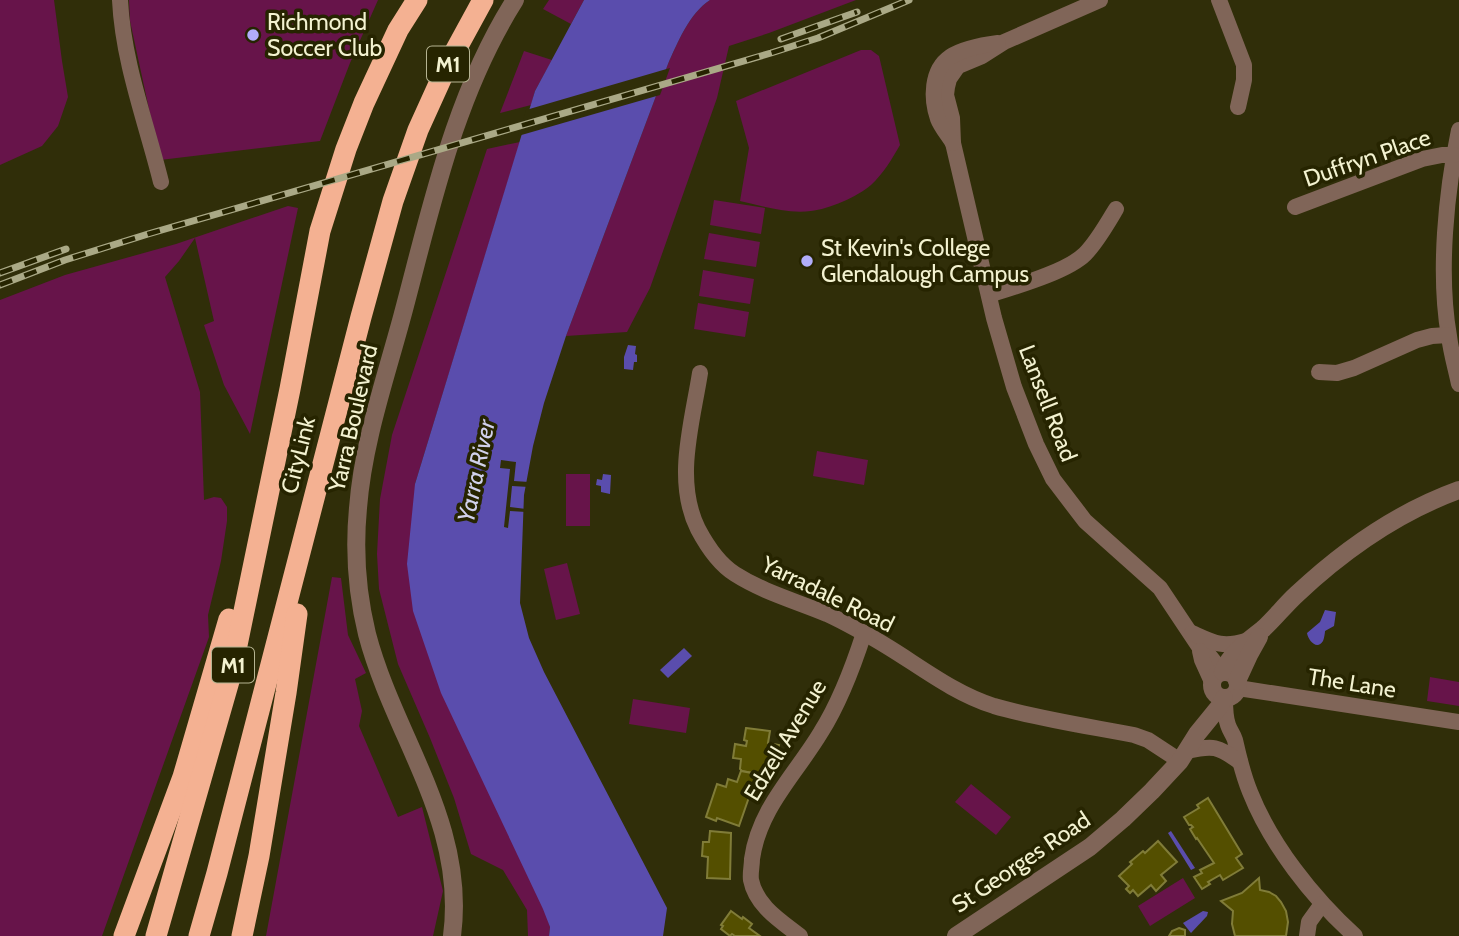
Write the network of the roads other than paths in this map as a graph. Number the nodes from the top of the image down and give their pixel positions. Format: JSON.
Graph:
{"nodes":[{"id":1,"x":120,"y":0,"type":"edge"},
{"id":2,"x":417,"y":0,"type":"edge"},
{"id":3,"x":483,"y":0,"type":"edge"},
{"id":4,"x":515,"y":0,"type":"edge"},
{"id":5,"x":1100,"y":0,"type":"edge"},
{"id":6,"x":1219,"y":0,"type":"edge"},
{"id":7,"x":1238,"y":107,"type":"dead end"},
{"id":8,"x":1459,"y":130,"type":"edge"},
{"id":9,"x":1455,"y":159,"type":"edge"},
{"id":10,"x":161,"y":182,"type":"dead end"},
{"id":11,"x":1295,"y":207,"type":"dead end"},
{"id":12,"x":1115,"y":209,"type":"dead end"},
{"id":13,"x":989,"y":295,"type":"junction"},
{"id":14,"x":1452,"y":296,"type":"edge"},
{"id":15,"x":1448,"y":335,"type":"junction"},
{"id":16,"x":1319,"y":372,"type":"dead end"},
{"id":17,"x":700,"y":373,"type":"dead end"},
{"id":18,"x":1459,"y":384,"type":"edge"},
{"id":19,"x":290,"y":389,"type":"junction"},
{"id":20,"x":1459,"y":490,"type":"edge"},
{"id":21,"x":309,"y":518,"type":"junction"},
{"id":22,"x":1264,"y":628,"type":"junction"},
{"id":23,"x":864,"y":633,"type":"junction"},
{"id":24,"x":1194,"y":638,"type":"junction"},
{"id":25,"x":1246,"y":641,"type":"junction"},
{"id":26,"x":1225,"y":686,"type":"junction"},
{"id":27,"x":1459,"y":722,"type":"edge"},
{"id":28,"x":1183,"y":756,"type":"junction"},
{"id":29,"x":1240,"y":762,"type":"junction"},
{"id":30,"x":1322,"y":904,"type":"junction"},
{"id":31,"x":1334,"y":917,"type":"junction"},
{"id":32,"x":124,"y":936,"type":"edge"},
{"id":33,"x":156,"y":936,"type":"edge"},
{"id":34,"x":198,"y":936,"type":"edge"},
{"id":35,"x":242,"y":936,"type":"edge"},
{"id":36,"x":452,"y":936,"type":"edge"},
{"id":37,"x":800,"y":936,"type":"edge"},
{"id":38,"x":956,"y":936,"type":"edge"},
{"id":39,"x":1307,"y":936,"type":"edge"},
{"id":40,"x":1314,"y":936,"type":"edge"},
{"id":41,"x":1356,"y":936,"type":"edge"}],
"edges":[{"from":1,"to":10,"type":"street"},
{"from":2,"to":19,"type":"highway","name":"CityLink","number":"M1"},
{"from":3,"to":21,"type":"highway","name":"CityLink","number":"M1"},
{"from":4,"to":36,"type":"street","name":"Yarra Boulevard"},
{"from":5,"to":13,"type":"street","name":"Lansell Road"},
{"from":6,"to":7,"type":"street"},
{"from":8,"to":9,"type":"street"},
{"from":9,"to":11,"type":"street","name":"Duffryn Place"},
{"from":9,"to":14,"type":"street"},
{"from":12,"to":13,"type":"street"},
{"from":13,"to":24,"type":"street","name":"Lansell Road"},
{"from":14,"to":15,"type":"street"},
{"from":15,"to":16,"type":"street"},
{"from":15,"to":18,"type":"street"},
{"from":17,"to":23,"type":"street","name":"Yarradale Road"},
{"from":19,"to":32,"type":"highway"},
{"from":19,"to":33,"type":"highway","name":"CityLink","number":"M1"},
{"from":20,"to":22,"type":"street","name":"St Georges Road"},
{"from":21,"to":34,"type":"highway","name":"CityLink","number":"M1"},
{"from":21,"to":35,"type":"highway"},
{"from":22,"to":25,"type":"street","name":"St Georges Road"},
{"from":22,"to":26,"type":"street","name":"St Georges Road"},
{"from":23,"to":28,"type":"street","name":"Yarradale Road"},
{"from":23,"to":37,"type":"street","name":"Edzell Avenue"},
{"from":24,"to":25,"type":"street"},
{"from":24,"to":26,"type":"street","name":"Lansell Road"},
{"from":25,"to":26,"type":"street","name":"St Georges Road"},
{"from":26,"to":27,"type":"street","name":"The Lane"},
{"from":26,"to":28,"type":"street","name":"St Georges Road"},
{"from":26,"to":29,"type":"street"},
{"from":28,"to":29,"type":"street"},
{"from":28,"to":38,"type":"street","name":"St Georges Road"},
{"from":29,"to":30,"type":"street"},
{"from":30,"to":31,"type":"street"},
{"from":30,"to":39,"type":"street"},
{"from":31,"to":40,"type":"street"},
{"from":31,"to":41,"type":"street"}]}
